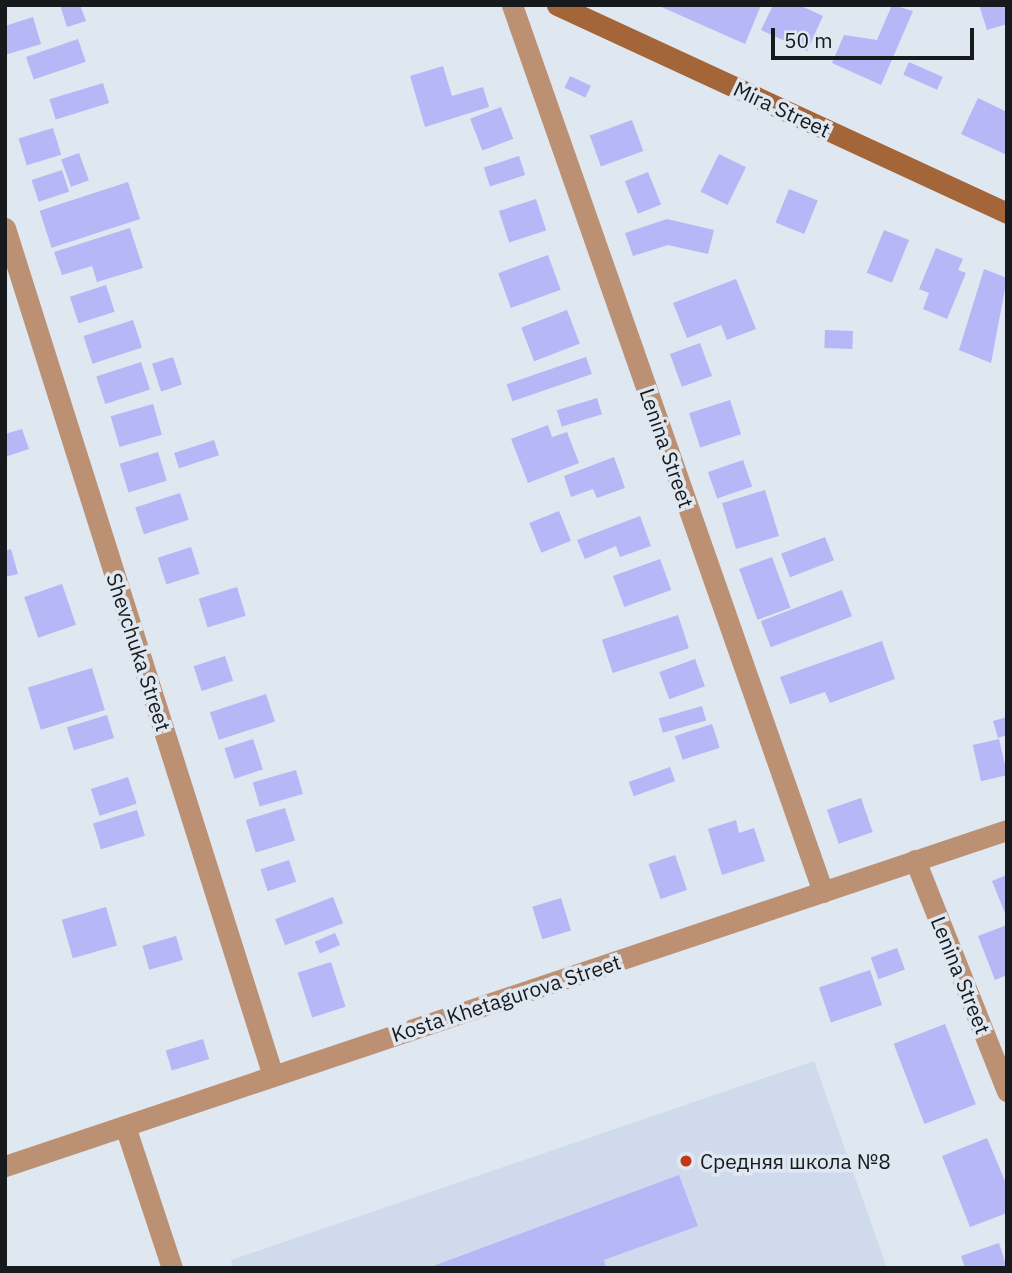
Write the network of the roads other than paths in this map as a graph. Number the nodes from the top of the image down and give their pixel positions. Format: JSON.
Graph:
{"nodes":[{"id":1,"x":512,"y":5,"type":"edge"},
{"id":2,"x":557,"y":5,"type":"edge"},
{"id":3,"x":1007,"y":213,"type":"edge"},
{"id":4,"x":5,"y":228,"type":"edge"},
{"id":5,"x":1007,"y":830,"type":"edge"},
{"id":6,"x":915,"y":860,"type":"junction"},
{"id":7,"x":823,"y":892,"type":"junction"},
{"id":8,"x":273,"y":1076,"type":"junction"},
{"id":9,"x":1007,"y":1091,"type":"edge"},
{"id":10,"x":125,"y":1126,"type":"junction"},
{"id":11,"x":5,"y":1166,"type":"edge"},
{"id":12,"x":172,"y":1268,"type":"edge"}],
"edges":[{"from":1,"to":7,"type":"street","name":"Lenina Street"},
{"from":2,"to":3,"type":"main road","name":"Mira Street"},
{"from":4,"to":8,"type":"street","name":"Shevchuka Street"},
{"from":5,"to":6,"type":"street","name":"Kosta Khetagurova Street"},
{"from":6,"to":7,"type":"street","name":"Kosta Khetagurova Street"},
{"from":6,"to":9,"type":"street","name":"Lenina Street"},
{"from":7,"to":8,"type":"street","name":"Kosta Khetagurova Street"},
{"from":8,"to":10,"type":"street","name":"Kosta Khetagurova Street"},
{"from":10,"to":11,"type":"street","name":"Kosta Khetagurova Street"},
{"from":10,"to":12,"type":"street"}]}
